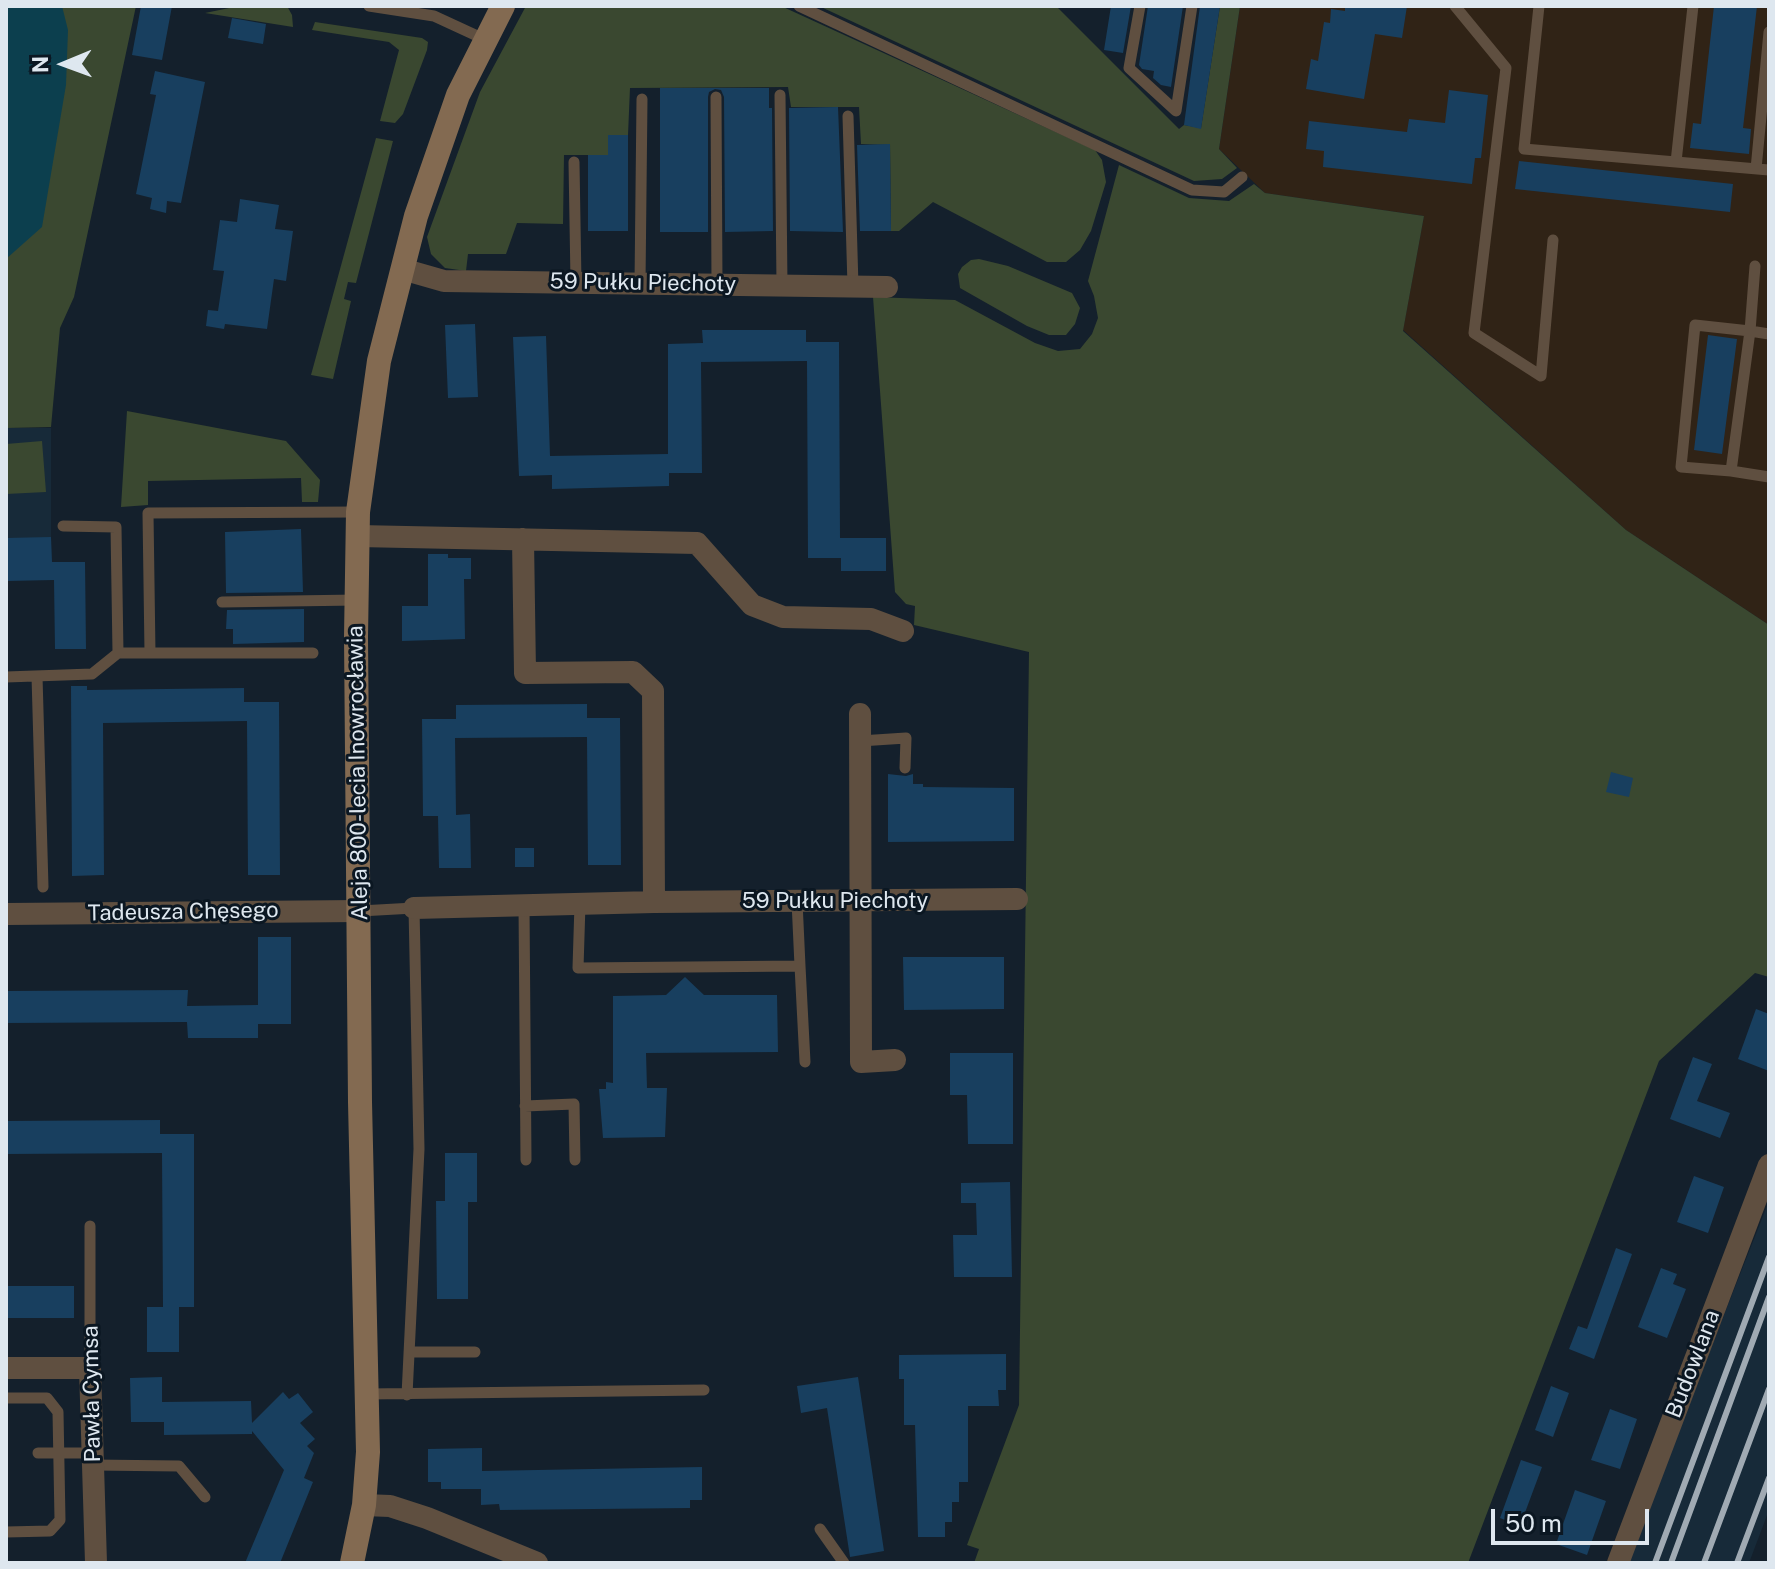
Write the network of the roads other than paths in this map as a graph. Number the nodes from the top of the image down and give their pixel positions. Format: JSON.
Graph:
{"nodes":[{"id":1,"x":503,"y":6,"type":"edge"},
{"id":2,"x":799,"y":6,"type":"edge"},
{"id":3,"x":1140,"y":6,"type":"edge"},
{"id":4,"x":1192,"y":6,"type":"edge"},
{"id":5,"x":1455,"y":6,"type":"edge"},
{"id":6,"x":1539,"y":6,"type":"edge"},
{"id":7,"x":1693,"y":6,"type":"edge"},
{"id":8,"x":376,"y":7,"type":"edge"},
{"id":9,"x":1769,"y":32,"type":"edge"},
{"id":10,"x":486,"y":40,"type":"junction"},
{"id":11,"x":780,"y":95,"type":"dead end"},
{"id":12,"x":716,"y":97,"type":"dead end"},
{"id":13,"x":642,"y":99,"type":"dead end"},
{"id":14,"x":848,"y":116,"type":"dead end"},
{"id":15,"x":574,"y":162,"type":"dead end"},
{"id":16,"x":1676,"y":162,"type":"junction"},
{"id":17,"x":1756,"y":169,"type":"junction"},
{"id":18,"x":1769,"y":170,"type":"edge"},
{"id":19,"x":1242,"y":177,"type":"dead end"},
{"id":20,"x":1553,"y":240,"type":"dead end"},
{"id":21,"x":1755,"y":266,"type":"dead end"},
{"id":22,"x":402,"y":269,"type":"junction"},
{"id":23,"x":576,"y":282,"type":"junction"},
{"id":24,"x":640,"y":283,"type":"junction"},
{"id":25,"x":717,"y":284,"type":"junction"},
{"id":26,"x":782,"y":285,"type":"junction"},
{"id":27,"x":853,"y":286,"type":"junction"},
{"id":28,"x":887,"y":287,"type":"dead end"},
{"id":29,"x":1750,"y":331,"type":"junction"},
{"id":30,"x":1769,"y":334,"type":"edge"},
{"id":31,"x":1731,"y":471,"type":"junction"},
{"id":32,"x":1769,"y":477,"type":"edge"},
{"id":33,"x":358,"y":512,"type":"junction"},
{"id":34,"x":63,"y":526,"type":"dead end"},
{"id":35,"x":358,"y":536,"type":"junction"},
{"id":36,"x":523,"y":539,"type":"junction"},
{"id":37,"x":357,"y":600,"type":"junction"},
{"id":38,"x":222,"y":602,"type":"dead end"},
{"id":39,"x":903,"y":631,"type":"dead end"},
{"id":40,"x":118,"y":653,"type":"junction"},
{"id":41,"x":150,"y":653,"type":"junction"},
{"id":42,"x":313,"y":653,"type":"dead end"},
{"id":43,"x":37,"y":676,"type":"junction"},
{"id":44,"x":6,"y":677,"type":"edge"},
{"id":45,"x":860,"y":714,"type":"dead end"},
{"id":46,"x":860,"y":741,"type":"junction"},
{"id":47,"x":905,"y":768,"type":"dead end"},
{"id":48,"x":43,"y":887,"type":"dead end"},
{"id":49,"x":1017,"y":899,"type":"dead end"},
{"id":50,"x":859,"y":900,"type":"junction"},
{"id":51,"x":797,"y":901,"type":"junction"},
{"id":52,"x":654,"y":902,"type":"junction"},
{"id":53,"x":580,"y":904,"type":"junction"},
{"id":54,"x":524,"y":905,"type":"junction"},
{"id":55,"x":414,"y":908,"type":"junction"},
{"id":56,"x":360,"y":911,"type":"junction"},
{"id":57,"x":6,"y":914,"type":"edge"},
{"id":58,"x":800,"y":966,"type":"junction"},
{"id":59,"x":895,"y":1060,"type":"dead end"},
{"id":60,"x":805,"y":1062,"type":"dead end"},
{"id":61,"x":525,"y":1106,"type":"junction"},
{"id":62,"x":526,"y":1160,"type":"dead end"},
{"id":63,"x":575,"y":1160,"type":"dead end"},
{"id":64,"x":1769,"y":1165,"type":"edge"},
{"id":65,"x":90,"y":1226,"type":"dead end"},
{"id":66,"x":409,"y":1352,"type":"junction"},
{"id":67,"x":475,"y":1352,"type":"dead end"},
{"id":68,"x":6,"y":1368,"type":"edge"},
{"id":69,"x":90,"y":1368,"type":"junction"},
{"id":70,"x":704,"y":1390,"type":"dead end"},
{"id":71,"x":367,"y":1394,"type":"junction"},
{"id":72,"x":407,"y":1395,"type":"junction"},
{"id":73,"x":6,"y":1398,"type":"edge"},
{"id":74,"x":38,"y":1453,"type":"dead end"},
{"id":75,"x":59,"y":1453,"type":"junction"},
{"id":76,"x":93,"y":1459,"type":"junction"},
{"id":77,"x":205,"y":1497,"type":"dead end"},
{"id":78,"x":364,"y":1505,"type":"junction"},
{"id":79,"x":820,"y":1529,"type":"dead end"},
{"id":80,"x":6,"y":1532,"type":"edge"},
{"id":81,"x":510,"y":1558,"type":"edge"},
{"id":82,"x":96,"y":1563,"type":"edge"},
{"id":83,"x":352,"y":1563,"type":"edge"},
{"id":84,"x":537,"y":1563,"type":"edge"},
{"id":85,"x":844,"y":1563,"type":"edge"},
{"id":86,"x":1618,"y":1563,"type":"edge"}],
"edges":[{"from":1,"to":10,"type":"street","name":"Aleja 800-lecia Inowrocławia"},
{"from":2,"to":19,"type":"lane"},
{"from":3,"to":4,"type":"lane"},
{"from":5,"to":20,"type":"lane"},
{"from":6,"to":16,"type":"lane"},
{"from":7,"to":16,"type":"lane"},
{"from":8,"to":10,"type":"lane"},
{"from":9,"to":17,"type":"lane"},
{"from":10,"to":22,"type":"street","name":"Aleja 800-lecia Inowrocławia"},
{"from":11,"to":26,"type":"lane"},
{"from":12,"to":25,"type":"lane"},
{"from":13,"to":24,"type":"lane"},
{"from":14,"to":27,"type":"lane"},
{"from":15,"to":23,"type":"lane"},
{"from":16,"to":17,"type":"lane"},
{"from":17,"to":18,"type":"lane"},
{"from":21,"to":29,"type":"lane"},
{"from":22,"to":23,"type":"street","name":"59 Pułku Piechoty"},
{"from":22,"to":33,"type":"street","name":"Aleja 800-lecia Inowrocławia"},
{"from":23,"to":24,"type":"street","name":"59 Pułku Piechoty"},
{"from":24,"to":25,"type":"street","name":"59 Pułku Piechoty"},
{"from":25,"to":26,"type":"street","name":"59 Pułku Piechoty"},
{"from":26,"to":27,"type":"street","name":"59 Pułku Piechoty"},
{"from":27,"to":28,"type":"street","name":"59 Pułku Piechoty"},
{"from":29,"to":30,"type":"lane"},
{"from":29,"to":31,"type":"lane"},
{"from":29,"to":31,"type":"lane"},
{"from":31,"to":32,"type":"lane"},
{"from":33,"to":35,"type":"street","name":"Aleja 800-lecia Inowrocławia"},
{"from":33,"to":41,"type":"lane"},
{"from":34,"to":40,"type":"lane"},
{"from":35,"to":36,"type":"street"},
{"from":35,"to":37,"type":"street","name":"Aleja 800-lecia Inowrocławia"},
{"from":36,"to":39,"type":"street"},
{"from":36,"to":52,"type":"street"},
{"from":37,"to":38,"type":"lane"},
{"from":37,"to":56,"type":"street","name":"Aleja 800-lecia Inowrocławia"},
{"from":40,"to":41,"type":"lane"},
{"from":40,"to":43,"type":"lane"},
{"from":41,"to":42,"type":"lane"},
{"from":43,"to":44,"type":"lane"},
{"from":43,"to":48,"type":"lane"},
{"from":45,"to":46,"type":"street"},
{"from":46,"to":47,"type":"lane"},
{"from":46,"to":50,"type":"street"},
{"from":49,"to":50,"type":"street","name":"59 Pułku Piechoty"},
{"from":50,"to":51,"type":"street","name":"59 Pułku Piechoty"},
{"from":50,"to":59,"type":"street"},
{"from":51,"to":52,"type":"street","name":"59 Pułku Piechoty"},
{"from":51,"to":58,"type":"lane"},
{"from":52,"to":53,"type":"street","name":"59 Pułku Piechoty"},
{"from":53,"to":54,"type":"street","name":"59 Pułku Piechoty"},
{"from":53,"to":58,"type":"lane"},
{"from":54,"to":55,"type":"street","name":"59 Pułku Piechoty"},
{"from":54,"to":61,"type":"lane"},
{"from":55,"to":56,"type":"lane"},
{"from":55,"to":66,"type":"lane"},
{"from":56,"to":57,"type":"street","name":"Tadeusza Chęsego"},
{"from":56,"to":71,"type":"street","name":"Aleja 800-lecia Inowrocławia"},
{"from":58,"to":60,"type":"lane"},
{"from":61,"to":62,"type":"lane"},
{"from":61,"to":63,"type":"lane"},
{"from":64,"to":86,"type":"street","name":"Budowlana"},
{"from":65,"to":69,"type":"lane","name":"Pawła Cymsa"},
{"from":66,"to":67,"type":"lane"},
{"from":66,"to":72,"type":"lane"},
{"from":68,"to":69,"type":"street"},
{"from":69,"to":76,"type":"street","name":"Pawła Cymsa"},
{"from":70,"to":72,"type":"lane"},
{"from":71,"to":72,"type":"lane"},
{"from":71,"to":78,"type":"street","name":"Aleja 800-lecia Inowrocławia"},
{"from":73,"to":75,"type":"lane"},
{"from":74,"to":75,"type":"lane"},
{"from":75,"to":76,"type":"lane"},
{"from":75,"to":80,"type":"lane"},
{"from":76,"to":77,"type":"lane"},
{"from":76,"to":82,"type":"street","name":"Pawła Cymsa"},
{"from":78,"to":81,"type":"street"},
{"from":78,"to":83,"type":"street","name":"Aleja 800-lecia Inowrocławia"},
{"from":79,"to":85,"type":"lane"},
{"from":81,"to":84,"type":"street"}]}
